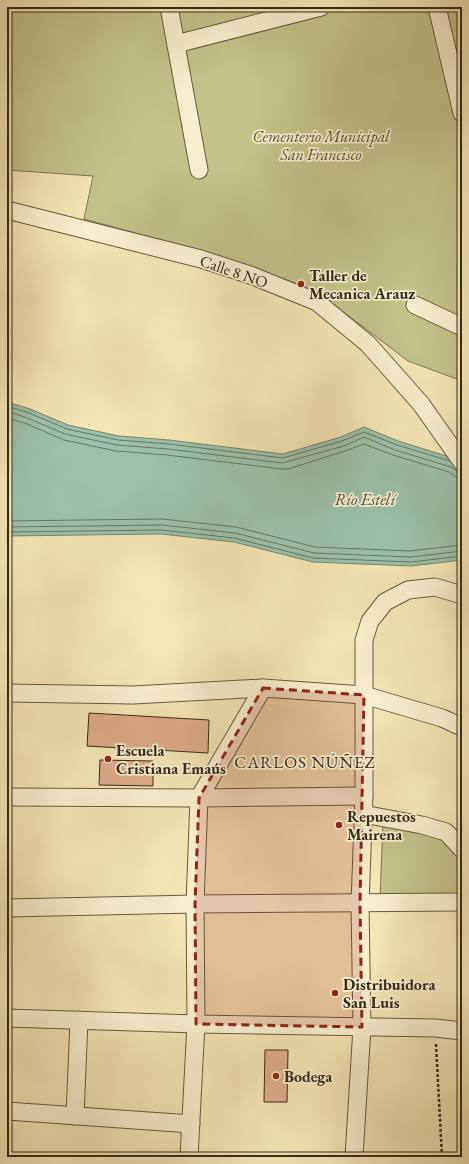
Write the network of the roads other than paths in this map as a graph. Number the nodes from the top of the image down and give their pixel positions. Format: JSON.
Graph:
{"nodes":[{"id":1,"x":168,"y":7,"type":"edge"},
{"id":2,"x":321,"y":7,"type":"edge"},
{"id":3,"x":437,"y":7,"type":"edge"},
{"id":4,"x":176,"y":44,"type":"junction"},
{"id":5,"x":462,"y":113,"type":"edge"},
{"id":6,"x":199,"y":170,"type":"dead end"},
{"id":7,"x":7,"y":210,"type":"edge"},
{"id":8,"x":415,"y":305,"type":"dead end"},
{"id":9,"x":462,"y":328,"type":"edge"},
{"id":10,"x":462,"y":462,"type":"edge"},
{"id":11,"x":462,"y":595,"type":"edge"},
{"id":12,"x":263,"y":688,"type":"junction"},
{"id":13,"x":7,"y":693,"type":"edge"},
{"id":14,"x":364,"y":695,"type":"junction"},
{"id":15,"x":462,"y":727,"type":"edge"},
{"id":16,"x":364,"y":796,"type":"junction"},
{"id":17,"x":7,"y":797,"type":"edge"},
{"id":18,"x":199,"y":798,"type":"junction"},
{"id":19,"x":364,"y":814,"type":"junction"},
{"id":20,"x":462,"y":849,"type":"edge"},
{"id":21,"x":462,"y":902,"type":"edge"},
{"id":22,"x":195,"y":904,"type":"junction"},
{"id":23,"x":360,"y":904,"type":"junction"},
{"id":24,"x":7,"y":908,"type":"edge"},
{"id":25,"x":7,"y":1018,"type":"edge"},
{"id":26,"x":79,"y":1020,"type":"junction"},
{"id":27,"x":196,"y":1024,"type":"junction"},
{"id":28,"x":362,"y":1027,"type":"junction"},
{"id":29,"x":462,"y":1031,"type":"edge"},
{"id":30,"x":7,"y":1111,"type":"edge"},
{"id":31,"x":75,"y":1116,"type":"junction"},
{"id":32,"x":190,"y":1124,"type":"junction"},
{"id":33,"x":189,"y":1157,"type":"edge"},
{"id":34,"x":354,"y":1157,"type":"edge"}],
"edges":[{"from":1,"to":4,"type":"street"},
{"from":2,"to":4,"type":"street"},
{"from":3,"to":5,"type":"street"},
{"from":4,"to":6,"type":"street"},
{"from":7,"to":10,"type":"street","name":"Calle 8 NO"},
{"from":8,"to":9,"type":"street"},
{"from":11,"to":14,"type":"street"},
{"from":12,"to":13,"type":"street"},
{"from":12,"to":14,"type":"street"},
{"from":12,"to":18,"type":"street"},
{"from":14,"to":15,"type":"street"},
{"from":14,"to":16,"type":"street"},
{"from":16,"to":18,"type":"street"},
{"from":16,"to":19,"type":"street"},
{"from":17,"to":18,"type":"street"},
{"from":18,"to":22,"type":"street"},
{"from":19,"to":20,"type":"street"},
{"from":19,"to":23,"type":"street"},
{"from":21,"to":23,"type":"street"},
{"from":22,"to":23,"type":"street"},
{"from":22,"to":24,"type":"street"},
{"from":22,"to":27,"type":"street"},
{"from":23,"to":28,"type":"street"},
{"from":25,"to":26,"type":"street"},
{"from":26,"to":27,"type":"street"},
{"from":26,"to":31,"type":"street"},
{"from":27,"to":28,"type":"street"},
{"from":27,"to":32,"type":"street"},
{"from":28,"to":29,"type":"street"},
{"from":28,"to":34,"type":"street"},
{"from":30,"to":31,"type":"street"},
{"from":31,"to":32,"type":"street"},
{"from":32,"to":33,"type":"street"}]}
